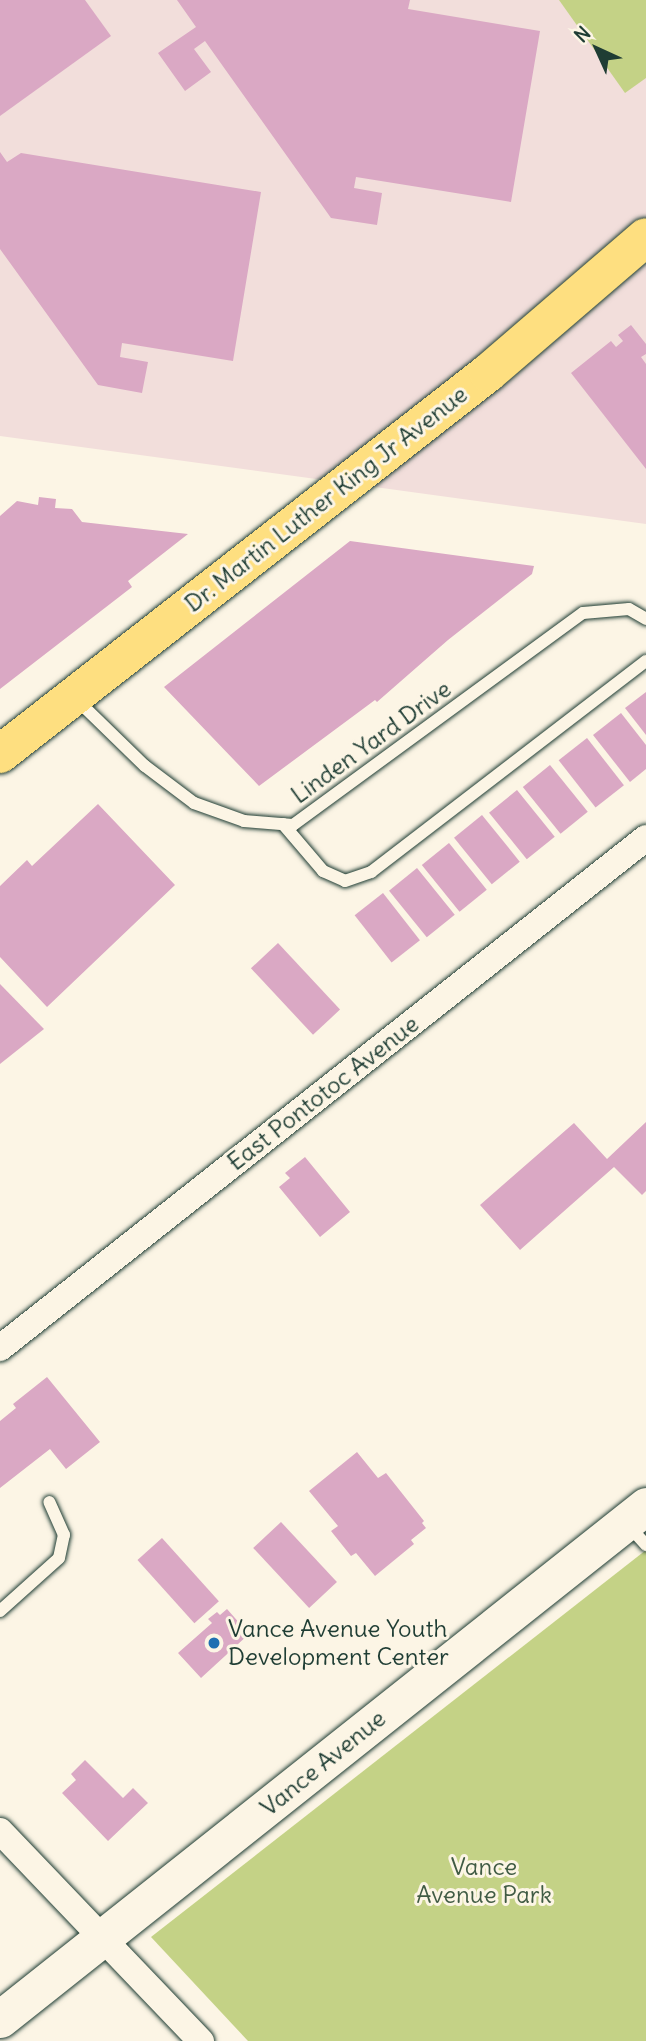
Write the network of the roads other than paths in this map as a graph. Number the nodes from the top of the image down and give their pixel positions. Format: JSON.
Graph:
{"nodes":[{"id":1,"x":646,"y":237,"type":"edge"},
{"id":2,"x":646,"y":619,"type":"edge"},
{"id":3,"x":646,"y":661,"type":"edge"},
{"id":4,"x":74,"y":697,"type":"junction"},
{"id":5,"x":0,"y":754,"type":"edge"},
{"id":6,"x":283,"y":824,"type":"junction"},
{"id":7,"x":646,"y":838,"type":"edge"},
{"id":8,"x":0,"y":1348,"type":"edge"},
{"id":9,"x":48,"y":1502,"type":"dead end"},
{"id":10,"x":639,"y":1524,"type":"edge"},
{"id":11,"x":0,"y":1611,"type":"edge"},
{"id":12,"x":0,"y":1831,"type":"edge"},
{"id":13,"x":102,"y":1939,"type":"junction"},
{"id":14,"x":0,"y":2019,"type":"edge"},
{"id":15,"x":201,"y":2041,"type":"edge"}],
"edges":[{"from":1,"to":4,"type":"main road","name":"Dr. Martin Luther King Jr Avenue"},
{"from":2,"to":6,"type":"lane","name":"Linden Yard Drive"},
{"from":3,"to":6,"type":"lane"},
{"from":4,"to":5,"type":"main road","name":"Dr. Martin Luther King Jr Avenue"},
{"from":4,"to":6,"type":"lane","name":"Linden Yard Drive"},
{"from":7,"to":8,"type":"street","name":"East Pontotoc Avenue"},
{"from":9,"to":11,"type":"lane"},
{"from":10,"to":13,"type":"street","name":"Vance Avenue"},
{"from":12,"to":13,"type":"street"},
{"from":13,"to":14,"type":"street","name":"Vance Avenue"},
{"from":13,"to":15,"type":"street"}]}
